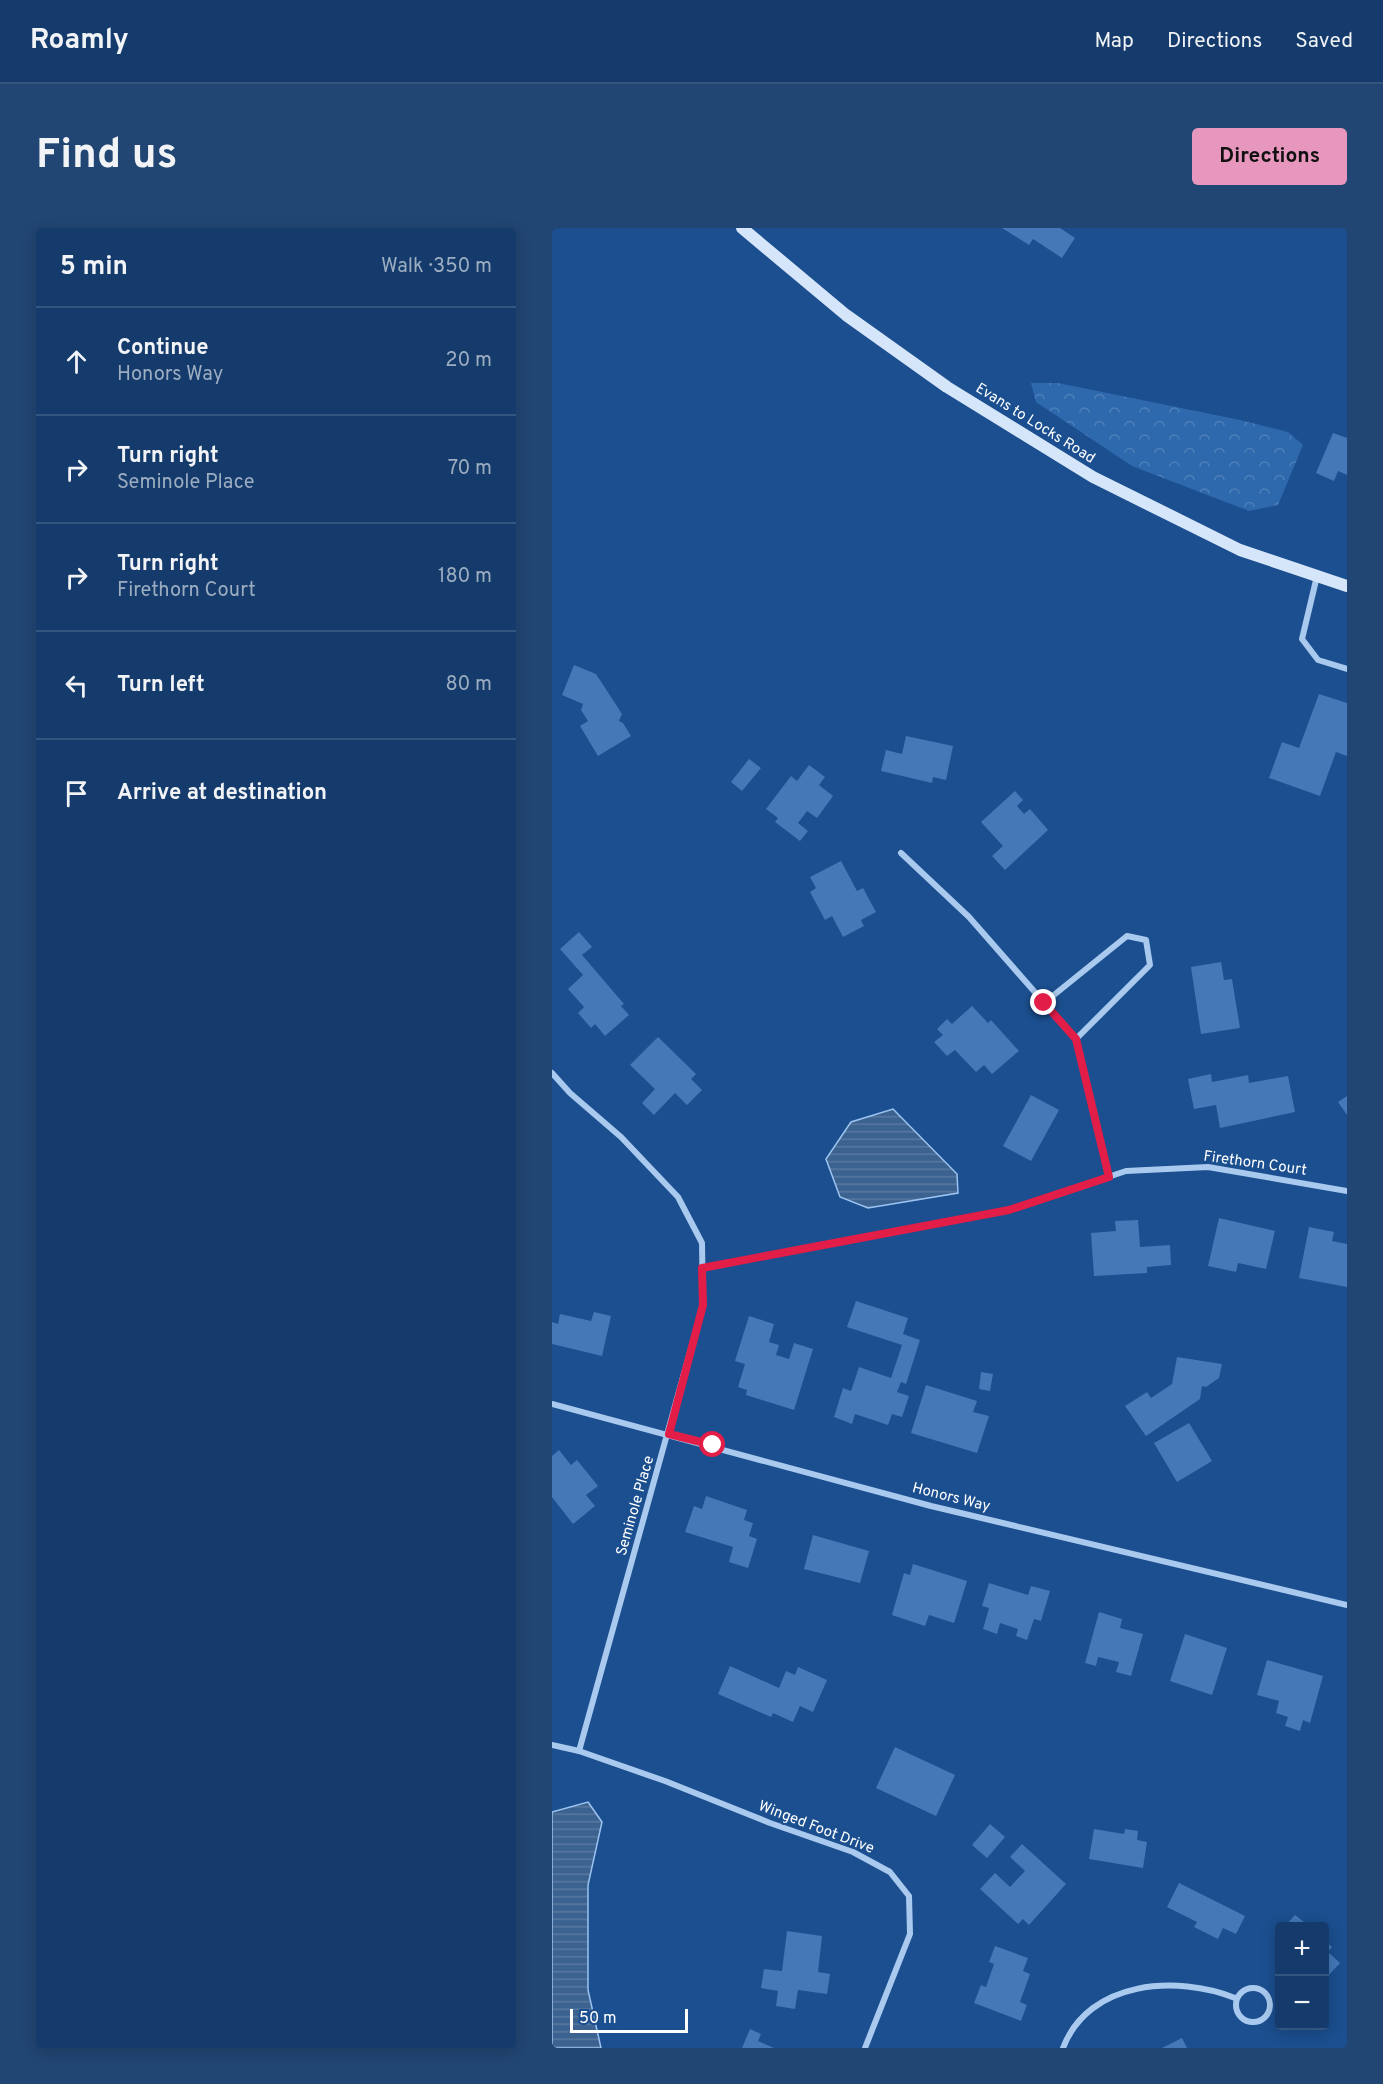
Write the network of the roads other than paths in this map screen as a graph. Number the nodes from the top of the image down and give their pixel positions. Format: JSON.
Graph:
{"nodes":[{"id":1,"x":742,"y":228,"type":"edge"},
{"id":2,"x":1317,"y":576,"type":"junction"},
{"id":3,"x":1347,"y":586,"type":"edge"},
{"id":4,"x":1347,"y":669,"type":"edge"},
{"id":5,"x":901,"y":853,"type":"dead end"},
{"id":6,"x":1044,"y":1003,"type":"junction"},
{"id":7,"x":1076,"y":1039,"type":"junction"},
{"id":8,"x":552,"y":1073,"type":"edge"},
{"id":9,"x":1109,"y":1177,"type":"junction"},
{"id":10,"x":1347,"y":1191,"type":"edge"},
{"id":11,"x":702,"y":1268,"type":"junction"},
{"id":12,"x":552,"y":1404,"type":"edge"},
{"id":13,"x":669,"y":1434,"type":"junction"},
{"id":14,"x":1347,"y":1605,"type":"edge"},
{"id":15,"x":552,"y":1745,"type":"edge"},
{"id":16,"x":579,"y":1750,"type":"junction"},
{"id":17,"x":1235,"y":1998,"type":"junction"},
{"id":18,"x":865,"y":2048,"type":"edge"},
{"id":19,"x":1063,"y":2048,"type":"edge"}],
"edges":[{"from":1,"to":2,"type":"street","name":"Evans to Locks Road"},
{"from":2,"to":3,"type":"street","name":"Evans to Locks Road"},
{"from":2,"to":4,"type":"street"},
{"from":5,"to":6,"type":"street"},
{"from":6,"to":7,"type":"street"},
{"from":6,"to":7,"type":"street"},
{"from":7,"to":9,"type":"street"},
{"from":8,"to":11,"type":"street","name":"Seminole Place"},
{"from":9,"to":10,"type":"street","name":"Firethorn Court"},
{"from":9,"to":11,"type":"street","name":"Firethorn Court"},
{"from":11,"to":13,"type":"street","name":"Seminole Place"},
{"from":12,"to":13,"type":"street","name":"Honors Way"},
{"from":13,"to":14,"type":"street","name":"Honors Way"},
{"from":13,"to":16,"type":"street","name":"Seminole Place"},
{"from":15,"to":16,"type":"street","name":"Winged Foot Drive"},
{"from":16,"to":18,"type":"street","name":"Winged Foot Drive"},
{"from":17,"to":17,"type":"street"},
{"from":17,"to":19,"type":"street"}]}
